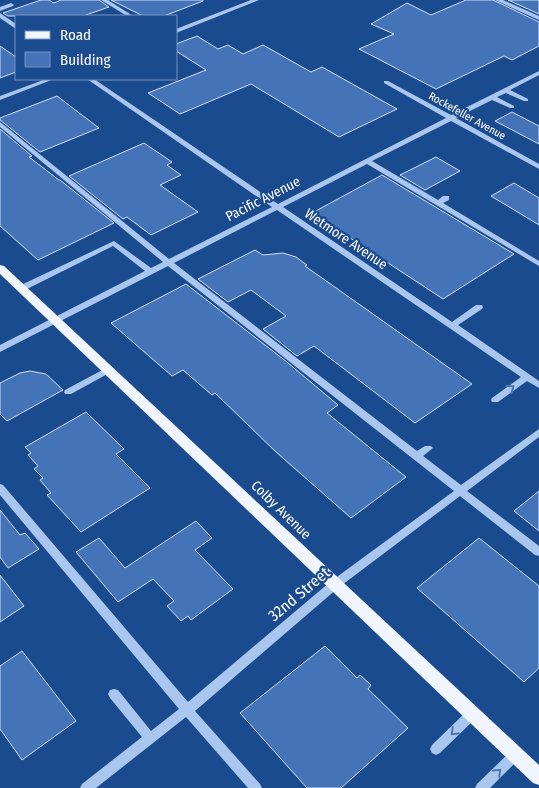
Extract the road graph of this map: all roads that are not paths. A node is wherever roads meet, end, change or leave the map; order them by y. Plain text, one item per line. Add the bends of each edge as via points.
1 (104, 0) edge
2 (232, 0) edge
3 (256, 0) edge
4 (498, 0) edge
5 (11, 6) dead end
6 (242, 6) junction
7 (0, 10) edge
8 (0, 15) edge
9 (128, 15) edge
10 (539, 18) edge
11 (15, 25) edge
12 (178, 29) edge
13 (539, 73) edge
14 (48, 80) edge
15 (91, 80) edge
16 (386, 82) dead end
17 (505, 90) junction
18 (492, 97) junction
19 (0, 98) edge
20 (526, 100) dead end
21 (512, 107) dead end
22 (450, 118) junction
23 (0, 124) edge
24 (367, 161) junction
25 (539, 167) edge
26 (446, 198) dead end
27 (438, 203) junction
28 (277, 208) junction
29 (169, 263) junction
30 (539, 264) edge
31 (0, 268) edge
32 (151, 272) junction
33 (22, 288) junction
34 (479, 307) dead end
35 (55, 320) junction
36 (451, 326) junction
37 (0, 349) edge
38 (108, 370) junction
39 (527, 377) junction
40 (539, 385) edge
41 (68, 392) dead end
42 (495, 400) dead end
43 (539, 432) edge
44 (428, 448) dead end
45 (417, 456) junction
46 (0, 488) edge
47 (460, 490) junction
48 (539, 552) edge
49 (334, 585) junction
50 (114, 694) dead end
51 (187, 710) junction
52 (472, 714) junction
53 (150, 738) junction
54 (436, 749) dead end
55 (515, 755) junction
56 (539, 777) edge
57 (86, 788) edge
58 (256, 788) edge
59 (481, 788) edge

1 - 9 street
2 - 6 street
3 - 6 street
4 - 10 street
5 - 7 street
6 - 12 street
8 - 11 street
13 - 17 street, Pacific Avenue
14 - 19 street
15 - 28 street, Wetmore Avenue
16 - 22 street, Rockefeller Avenue
17 - 18 street, Pacific Avenue
17 - 20 street
18 - 21 street
18 - 22 street, Pacific Avenue
22 - 24 street, Pacific Avenue
22 - 25 street, Rockefeller Avenue
23 - 29 street
24 - 27 street
24 - 28 street, Pacific Avenue
26 - 27 street
27 - 30 street
28 - 29 street, Pacific Avenue
28 - 36 street, Wetmore Avenue
29 - 32 street, Pacific Avenue
29 - 45 street
31 - 33 main road, Colby Avenue
32 - 33 street via 114,243
32 - 35 street, Pacific Avenue
33 - 35 main road, Colby Avenue
34 - 36 street
35 - 37 street, Pacific Avenue
35 - 38 main road, Colby Avenue
36 - 39 street, Wetmore Avenue
38 - 41 street
38 - 49 main road, Colby Avenue
39 - 40 street, Wetmore Avenue
42 -> 39 street
43 - 47 street, 32nd Street
44 - 45 street
45 - 47 street
46 - 51 street
47 - 48 street
47 - 49 street, 32nd Street
49 - 51 street, 32nd Street
49 - 52 main road, Colby Avenue
50 - 53 street
51 - 53 street, 32nd Street
51 - 58 street
52 -> 54 street
52 - 55 main road, Colby Avenue
53 - 57 street, 32nd Street
55 - 56 main road, Colby Avenue
59 -> 55 street

